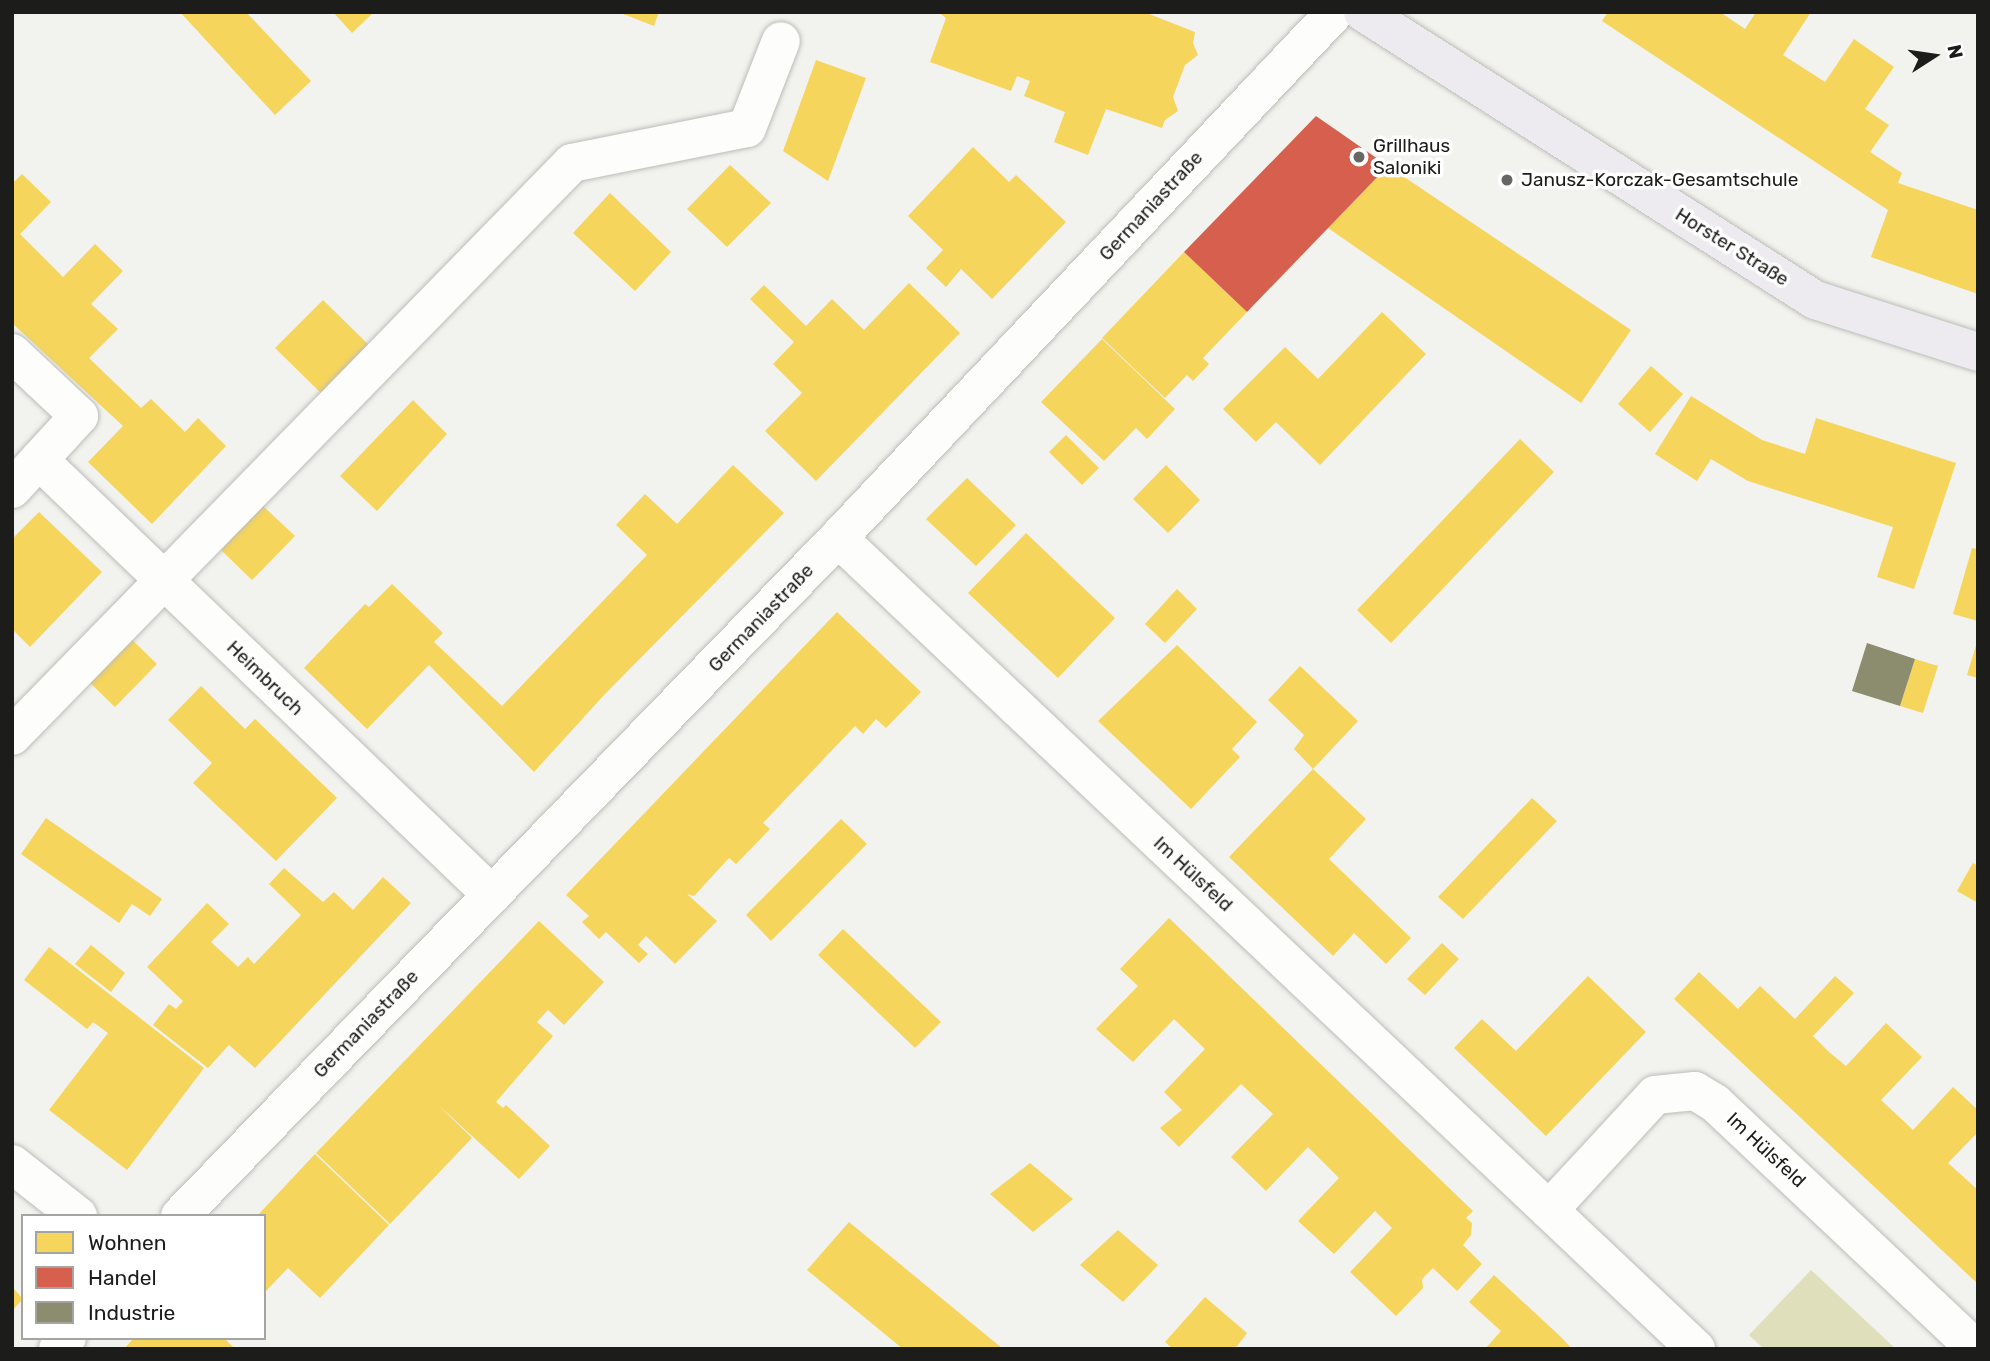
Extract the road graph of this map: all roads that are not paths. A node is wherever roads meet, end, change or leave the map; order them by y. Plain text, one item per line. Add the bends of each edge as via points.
1 (1335, 12) edge
2 (1363, 12) edge
3 (781, 41) dead end
4 (1978, 352) edge
5 (12, 353) edge
6 (38, 460) junction
7 (12, 489) edge
8 (838, 538) junction
9 (164, 580) junction
10 (12, 736) edge
11 (492, 895) junction
12 (12, 1164) edge
13 (1549, 1210) junction
14 (75, 1214) edge
15 (182, 1214) edge
16 (1696, 1349) edge
17 (1976, 1349) edge

1 - 8 street, Germaniastraße
2 - 4 main road, Horster Straße via 1815,300
3 - 9 street via 747,128 572,163
5 - 6 street via 79,416
6 - 7 street
6 - 9 street, Heimbruch
8 - 11 street, Germaniastraße
8 - 13 street, Im Hülsfeld
9 - 10 street
9 - 11 street, Heimbruch
11 - 15 street, Germaniastraße
12 - 14 street
13 - 16 street, Im Hülsfeld
13 - 17 street, Im Hülsfeld via 1655,1095 1695,1091 1715,1103

